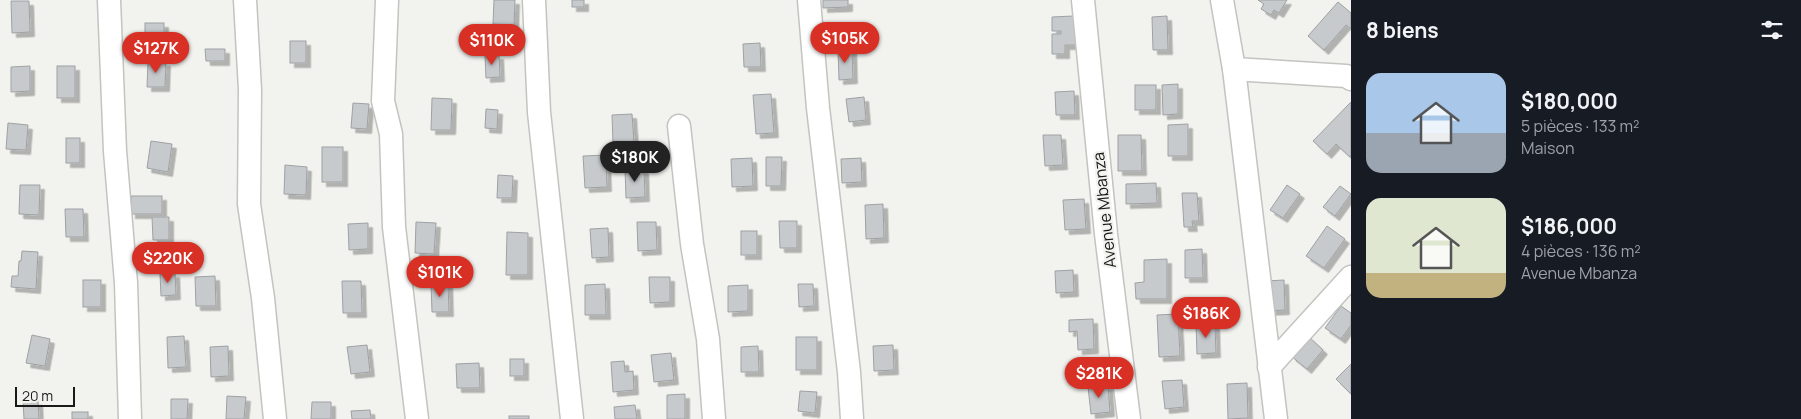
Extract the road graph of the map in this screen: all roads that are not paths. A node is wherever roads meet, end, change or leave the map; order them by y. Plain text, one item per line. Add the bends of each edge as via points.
1 (109, 0) edge
2 (246, 0) edge
3 (387, 0) edge
4 (534, 0) edge
5 (810, 0) edge
6 (1082, 0) edge
7 (1222, 0) edge
8 (1234, 69) junction
9 (1349, 76) edge
10 (679, 126) dead end
11 (1351, 277) edge
12 (1269, 367) junction
13 (130, 419) edge
14 (275, 419) edge
15 (416, 419) edge
16 (572, 419) edge
17 (714, 419) edge
18 (852, 419) edge
19 (1129, 419) edge
20 (1276, 419) edge

1 - 13 street via 115,151 126,283
2 - 14 street via 250,90 249,204 263,298
3 - 15 street via 383,101 391,134 394,227
4 - 16 street via 539,112
5 - 18 street via 818,108
6 - 19 street, Avenue Mbanza
7 - 8 street
8 - 9 street
8 - 12 street
10 - 17 street via 692,244 708,339
11 - 12 street
12 - 20 street

